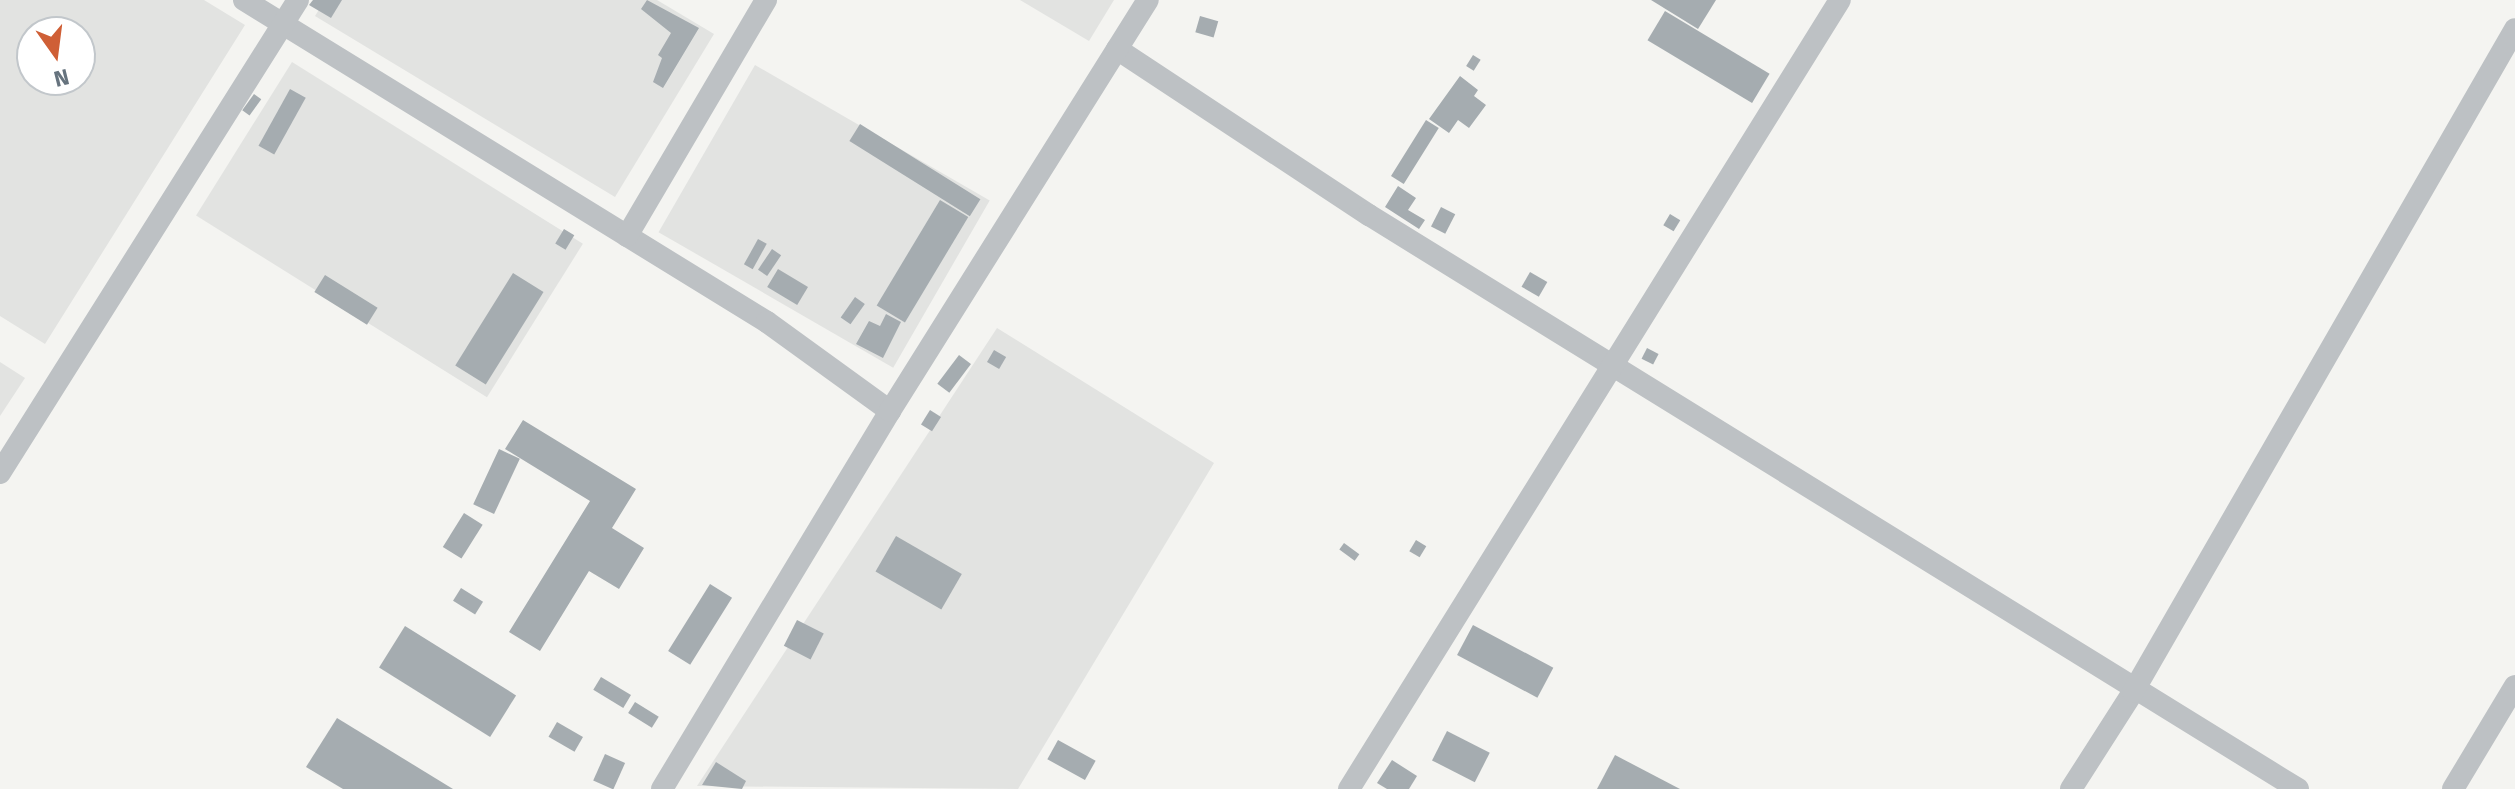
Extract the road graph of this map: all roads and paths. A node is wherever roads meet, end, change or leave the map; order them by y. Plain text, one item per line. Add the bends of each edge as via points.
1 (244, 0) edge
2 (298, 0) edge
3 (766, 0) edge
4 (1148, 0) edge
5 (1840, 0) edge
6 (283, 25) junction
7 (2515, 29) edge
8 (1117, 49) junction
9 (627, 236) junction
10 (1614, 366) junction
11 (890, 411) junction
12 (0, 473) edge
13 (2515, 686) edge
14 (2133, 692) junction
15 (662, 789) edge
16 (1349, 789) edge
17 (2071, 789) edge
18 (2298, 789) edge
19 (2453, 789) edge

1 - 6 street
2 - 6 street
3 - 9 street
4 - 8 street
5 - 10 street
6 - 9 street
6 - 12 street
7 - 14 street
8 - 10 street via 1369,215
8 - 11 street
9 - 11 street via 767,322
10 - 14 street
10 - 16 street
11 - 15 street
13 - 19 street
14 - 17 street
14 - 18 street

